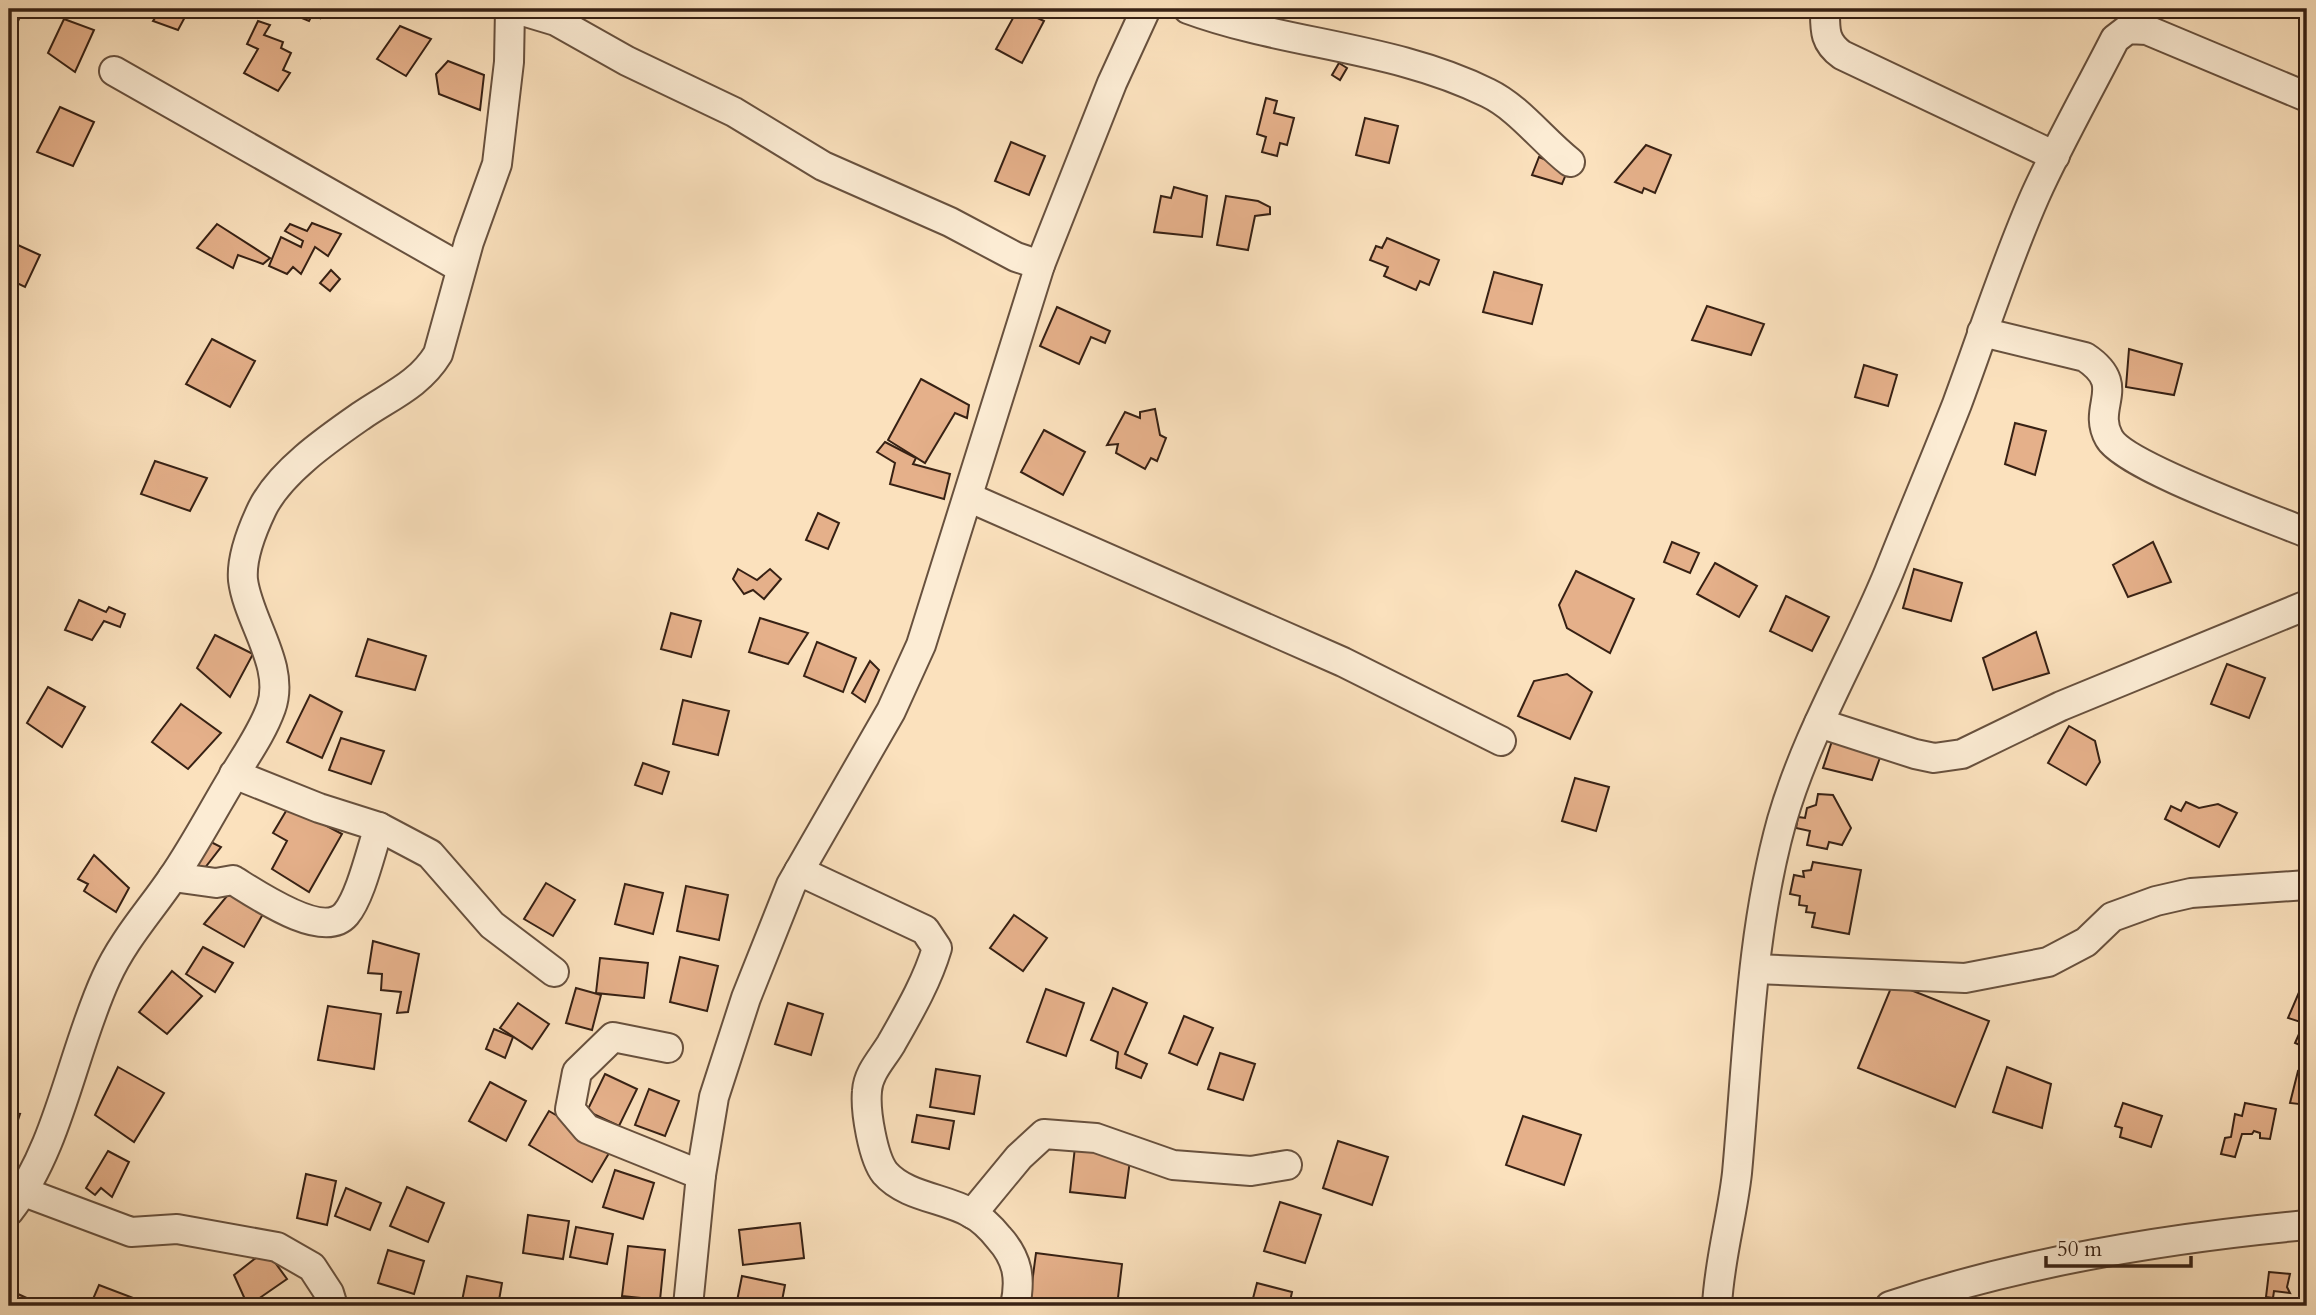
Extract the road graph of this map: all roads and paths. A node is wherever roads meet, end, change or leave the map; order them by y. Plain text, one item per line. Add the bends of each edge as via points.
1 (1146, 9) edge
2 (1188, 9) edge
3 (1825, 9) edge
4 (510, 10) edge
5 (2132, 19) edge
6 (114, 71) dead end
7 (2307, 97) edge
8 (2055, 156) junction
9 (1570, 162) dead end
10 (1040, 265) junction
11 (461, 268) junction
12 (1982, 332) junction
13 (968, 497) junction
14 (2307, 533) edge
15 (2307, 605) edge
16 (1819, 723) junction
17 (1501, 741) dead end
18 (234, 774) junction
19 (379, 827) junction
20 (799, 871) junction
21 (173, 877) junction
22 (2307, 885) edge
23 (1755, 970) junction
24 (554, 972) dead end
25 (668, 1048) dead end
26 (1287, 1165) dead end
27 (701, 1175) junction
28 (17, 1202) edge
29 (972, 1213) junction
30 (2307, 1225) edge
31 (332, 1306) edge
32 (688, 1306) edge
33 (1015, 1306) edge
34 (1717, 1306) edge
35 (1890, 1306) edge

1 - 10 street
2 - 9 street via 1407,62 1490,93
3 - 8 street via 1825,34 1831,47 1842,55
4 - 10 street via 556,21 734,112 823,166
4 - 11 street via 501,146
5 - 7 street via 2147,30
5 - 8 street via 2115,39
6 - 11 street
8 - 12 street
10 - 13 street
11 - 18 street via 450,320 430,368 290,471 263,507 243,565 243,581 271,666 272,706
12 - 14 street via 2085,357 2107,378 2105,428 2120,449 2147,466
12 - 16 street via 1876,604
13 - 17 street via 1343,662
13 - 20 street via 921,645 891,711
15 - 16 street via 2061,706 1962,754 1934,758 1914,754
16 - 23 street via 1783,818
18 - 19 street
18 - 21 street
19 - 21 street via 352,905 344,917 329,923 313,923 233,880 216,883
19 - 24 street via 430,854 492,925
20 - 27 street via 742,1010 714,1097
20 - 29 street via 925,930 933,938 937,948 933,961 904,1021 869,1077 867,1102 876,1159 886,1174 901,1186
21 - 28 street via 121,947
22 - 23 street via 2191,893 2156,901 2112,917 2086,942 2048,962 1965,978
23 - 34 street via 1736,1177
25 - 27 street via 612,1037 578,1072 570,1109 587,1129
26 - 29 street via 1251,1171 1173,1165 1096,1138 1044,1134
27 - 32 street
28 - 31 street via 131,1232 177,1229 276,1247 312,1267
29 - 33 street via 1006,1245 1018,1265
30 - 35 street via 2153,1242

